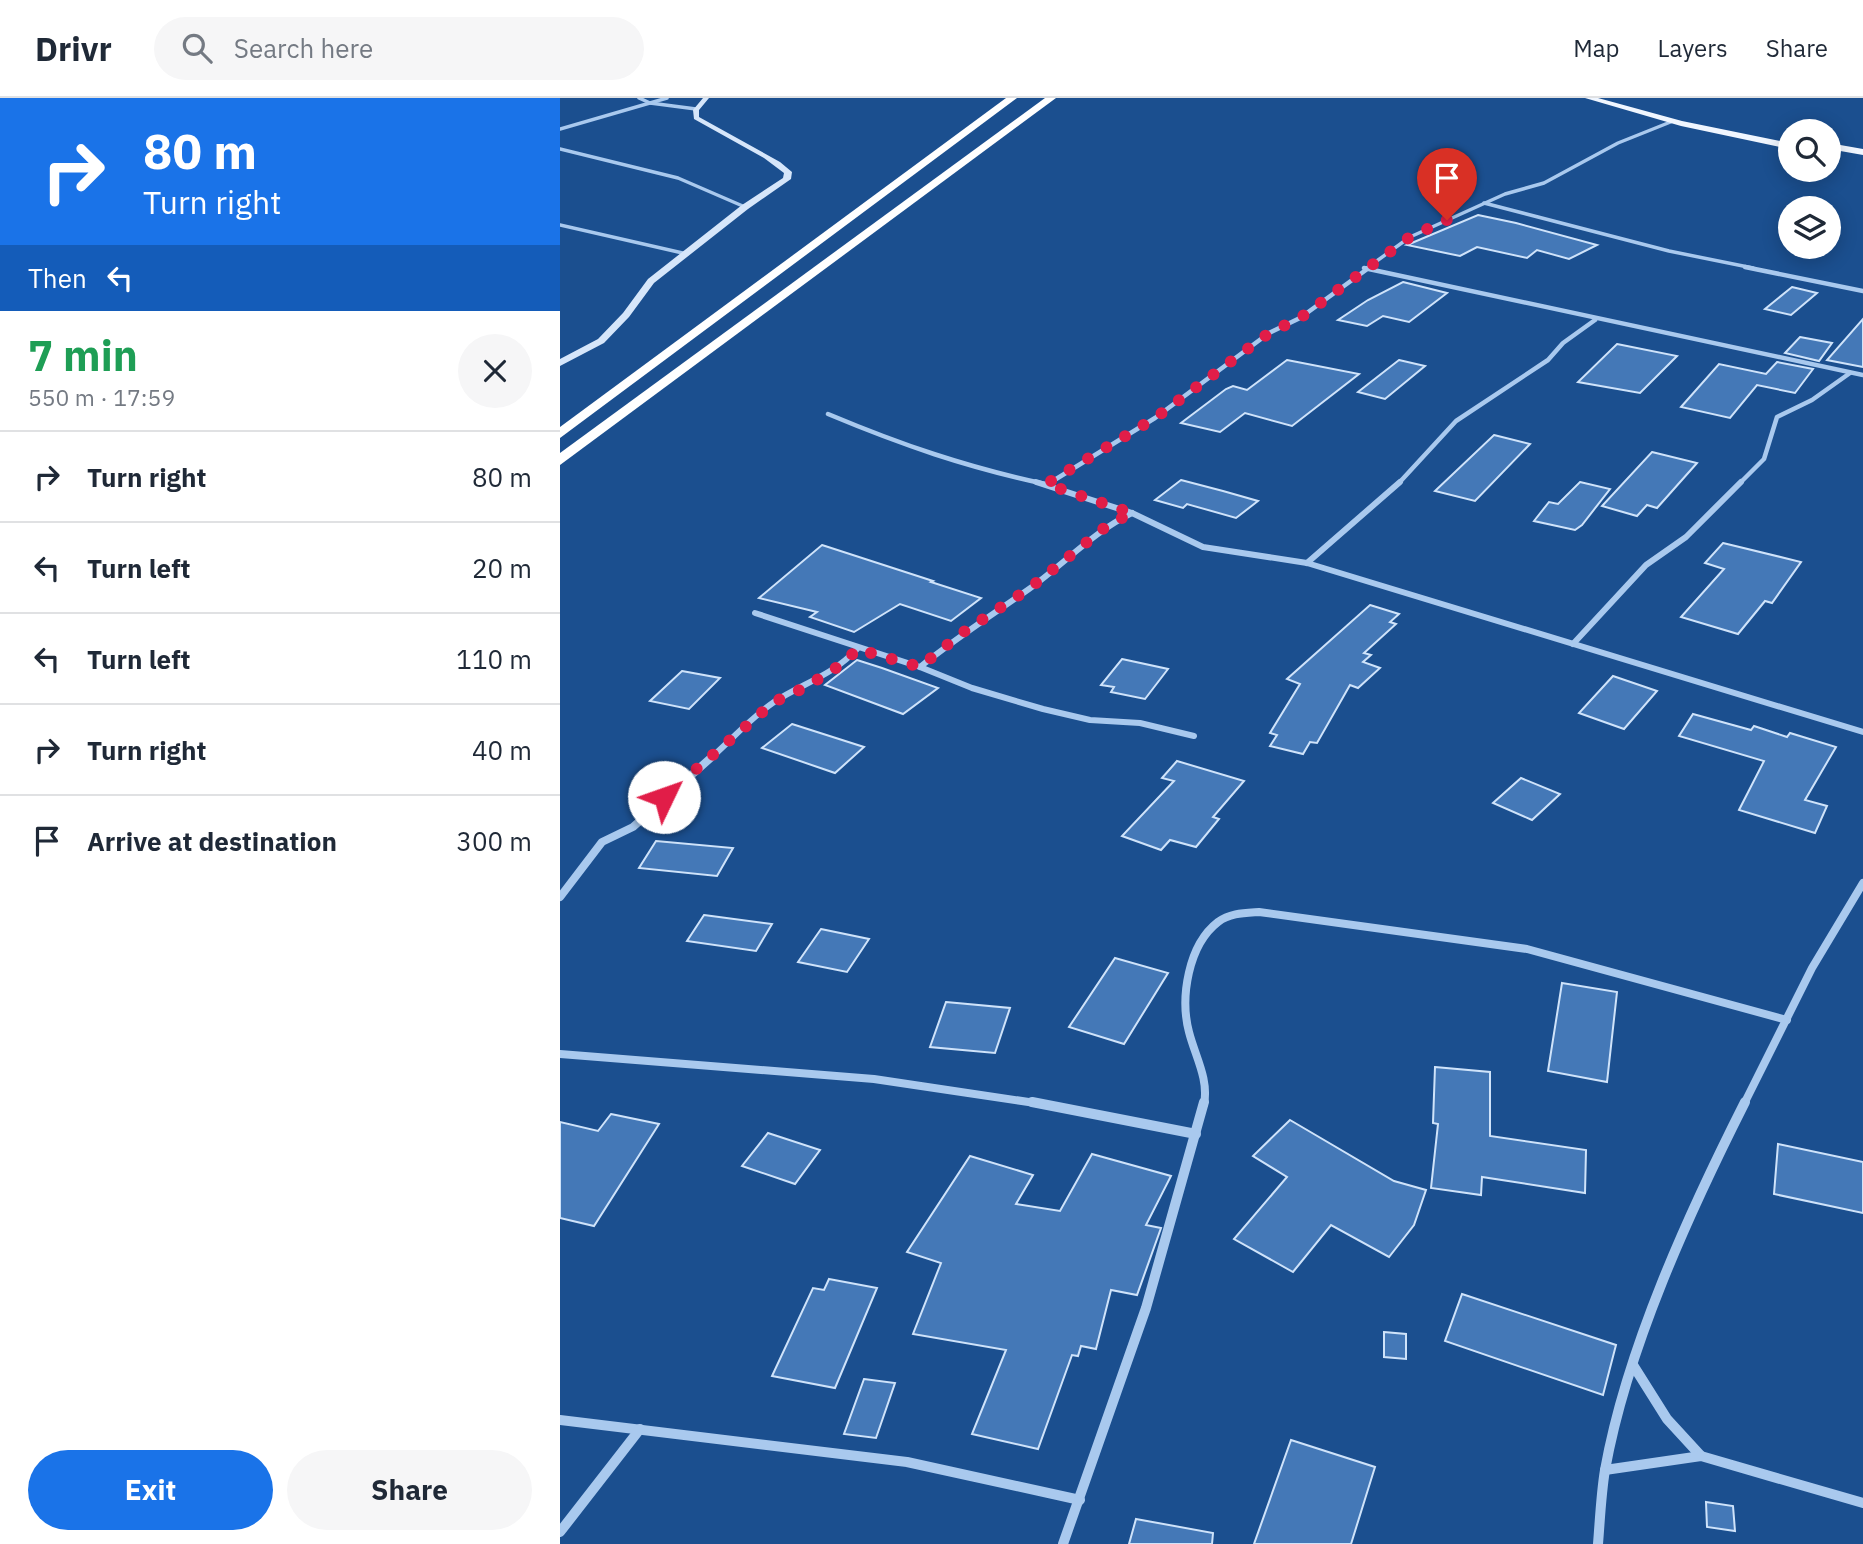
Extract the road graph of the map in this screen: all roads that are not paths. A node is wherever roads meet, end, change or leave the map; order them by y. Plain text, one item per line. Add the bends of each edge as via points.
1 (639, 98) edge
2 (667, 98) edge
3 (706, 98) edge
4 (1012, 98) edge
5 (1051, 98) edge
6 (1589, 98) edge
7 (1625, 98) edge
8 (650, 103) junction
9 (696, 108) junction
10 (1673, 121) junction
11 (560, 129) edge
12 (1778, 135) edge
13 (1778, 143) edge
14 (1841, 148) edge
15 (560, 149) edge
16 (1863, 152) edge
17 (1841, 155) edge
18 (1863, 160) edge
19 (1484, 203) junction
20 (745, 207) junction
21 (560, 225) edge
22 (687, 254) junction
23 (1364, 268) junction
24 (1863, 291) edge
25 (1595, 320) junction
26 (560, 363) edge
27 (1851, 373) junction
28 (1863, 375) edge
29 (828, 414) dead end
30 (560, 434) edge
31 (560, 460) edge
32 (1046, 484) junction
33 (1132, 513) junction
34 (1307, 563) junction
35 (755, 613) dead end
36 (1573, 645) junction
37 (857, 649) junction
38 (920, 667) junction
39 (1863, 732) edge
40 (1194, 737) dead end
41 (1863, 883) edge
42 (560, 897) edge
43 (1787, 1020) junction
44 (560, 1054) edge
45 (1196, 1134) junction
46 (1633, 1365) junction
47 (560, 1420) edge
48 (640, 1429) junction
49 (1701, 1457) junction
50 (1605, 1470) junction
51 (1080, 1500) junction
52 (1863, 1503) edge
53 (560, 1532) edge
54 (1063, 1544) edge
55 (1598, 1544) edge

1 - 8 street
2 - 8 street
3 - 9 street
4 - 30 highway
5 - 31 highway
6 - 10 main road
7 - 12 main road
8 - 9 street
8 - 11 street
9 - 20 street via 696,118 775,160 788,172 787,179
10 - 13 main road
10 - 19 street via 1544,183
14 - 16 main road
15 - 20 street via 687,179
17 - 18 main road
19 - 23 street via 1410,237
19 - 24 street via 1669,251
20 - 22 street
21 - 22 street
22 - 26 street via 651,282 601,341
23 - 25 street
23 - 32 street via 1155,418
25 - 27 street
25 - 34 street via 1548,360 1456,421 1391,491
27 - 28 street
27 - 36 street via 1777,417 1764,458 1686,537 1646,565
29 - 32 street via 915,450
32 - 33 street
33 - 34 street via 1203,547
33 - 38 street via 1108,525
34 - 36 street
35 - 37 street
36 - 39 street
37 - 38 street
37 - 42 street via 823,677 774,702 633,827 602,842
38 - 40 street via 1043,709 1090,720 1140,723
41 - 43 street
43 - 45 street via 1527,949 1259,912 1237,913 1217,923 1199,948 1184,990 1188,1030 1207,1089
43 - 46 street via 1697,1197
44 - 45 street via 874,1079 1037,1103
45 - 51 street via 1146,1308
46 - 49 street via 1667,1419
46 - 50 street
47 - 48 street
48 - 51 street via 907,1462
48 - 53 street
49 - 50 street
49 - 52 street
50 - 55 street
51 - 54 street

